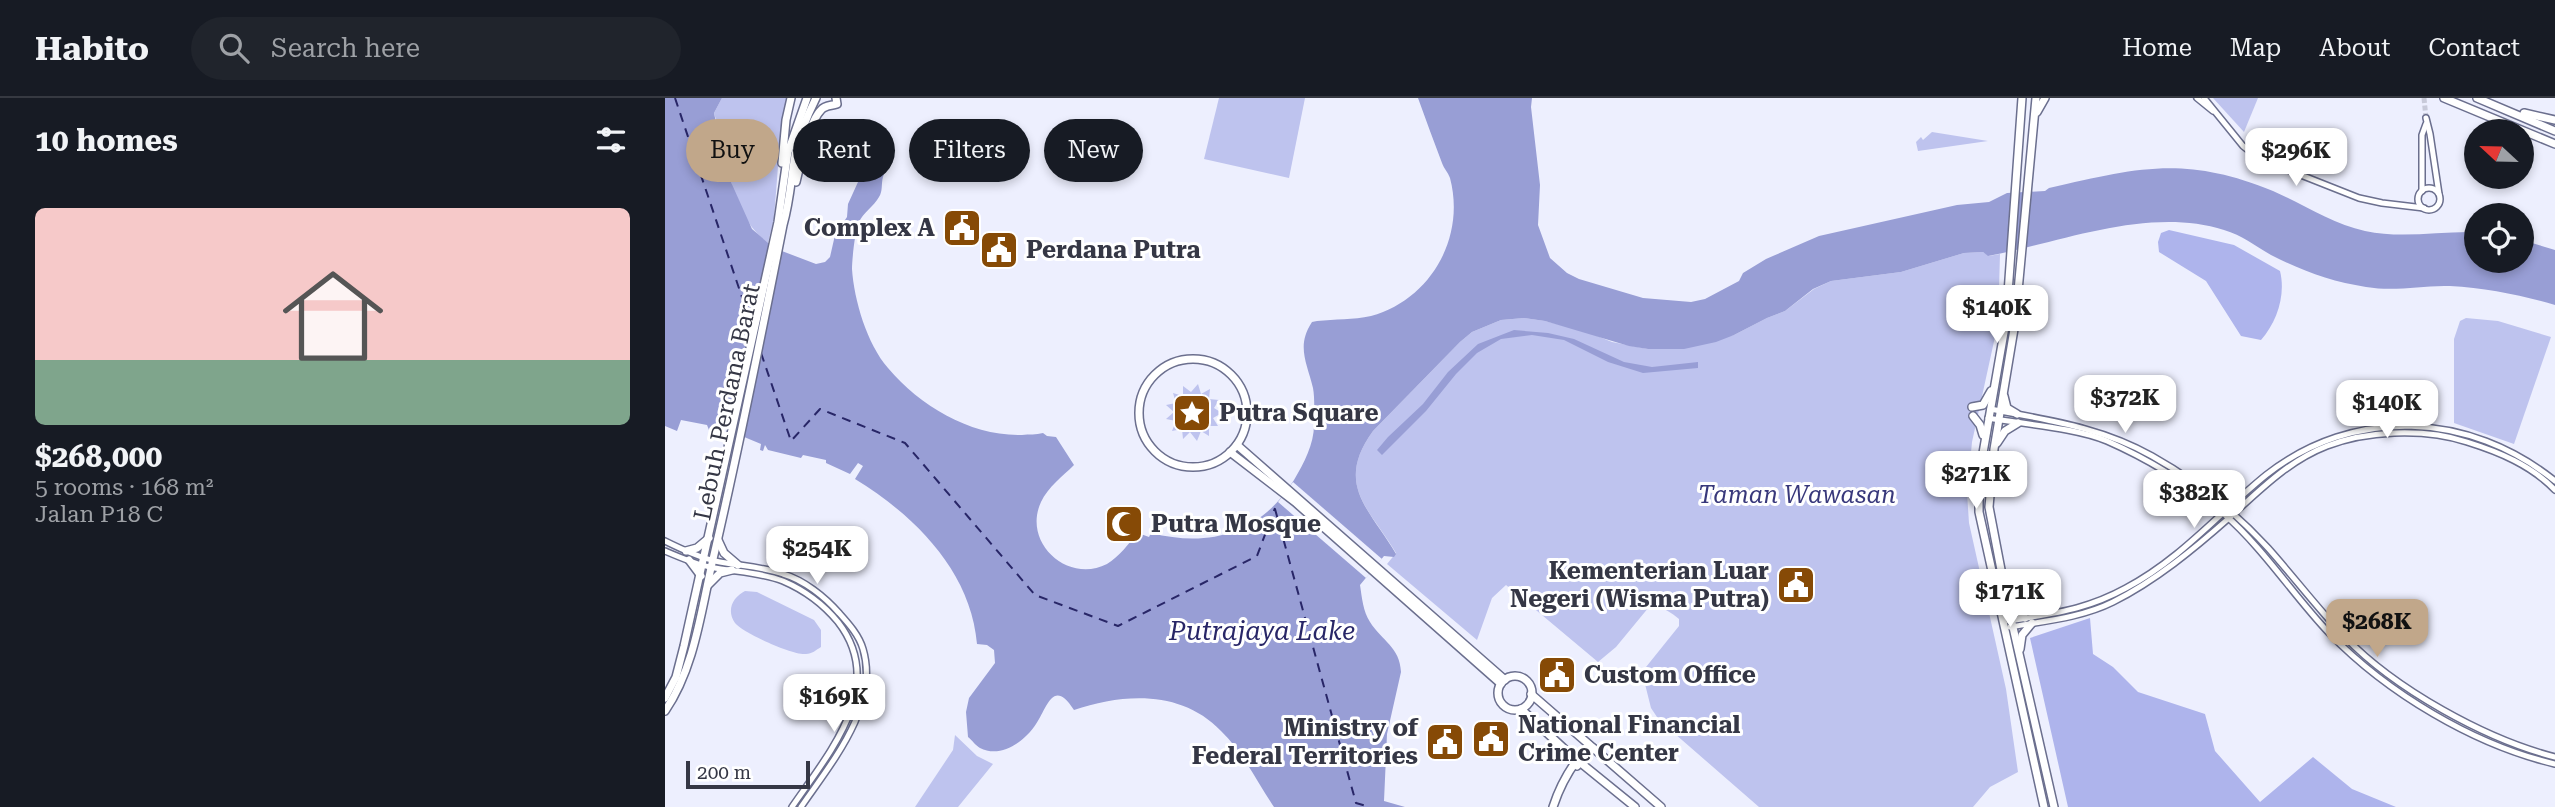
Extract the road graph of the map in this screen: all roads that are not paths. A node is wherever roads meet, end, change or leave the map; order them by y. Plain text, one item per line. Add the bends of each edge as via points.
1 (791, 98) edge
2 (807, 98) edge
3 (815, 98) edge
4 (836, 98) edge
5 (2020, 98) edge
6 (2036, 98) edge
7 (2045, 98) edge
8 (2197, 98) edge
9 (2204, 98) edge
10 (2444, 98) edge
11 (2477, 98) edge
12 (2213, 111) junction
13 (2509, 111) junction
14 (2555, 120) edge
15 (2033, 123) junction
16 (2555, 131) edge
17 (2555, 145) edge
18 (2420, 194) junction
19 (2438, 194) junction
20 (790, 202) junction
21 (779, 203) junction
22 (2410, 206) junction
23 (2424, 208) junction
24 (780, 224) junction
25 (1996, 382) junction
26 (2003, 392) junction
27 (1989, 413) junction
28 (2017, 414) junction
29 (2000, 415) junction
30 (2018, 423) junction
31 (1984, 443) junction
32 (1237, 445) junction
33 (1994, 449) junction
34 (1230, 452) junction
35 (2555, 481) edge
36 (1282, 488) junction
37 (2555, 490) edge
38 (2229, 514) junction
39 (714, 538) junction
40 (665, 541) edge
41 (665, 551) edge
42 (686, 551) junction
43 (689, 561) junction
44 (708, 562) junction
45 (735, 567) junction
46 (701, 577) junction
47 (708, 585) junction
48 (2007, 601) junction
49 (2029, 621) junction
50 (2008, 624) junction
51 (2019, 653) junction
52 (1503, 682) junction
53 (1531, 694) junction
54 (665, 698) edge
55 (1521, 709) junction
56 (665, 711) edge
57 (1591, 746) junction
58 (2555, 757) edge
59 (1578, 761) junction
60 (2555, 764) edge
61 (1590, 770) junction
62 (1571, 774) junction
63 (792, 807) edge
64 (801, 807) edge
65 (1555, 807) edge
66 (1635, 807) edge
67 (1661, 807) edge
68 (2044, 807) edge
69 (2054, 807) edge

1 - 21 main road
2 - 21 main road, Lebuh Perdana Barat via 788,152
3 - 20 main road, Lebuh Perdana Barat via 796,153
4 - 20 main road via 837,104 824,107 818,115
5 - 25 main road via 2010,287
6 - 15 main road
7 - 15 main road
8 - 12 street
9 - 12 street
10 - 17 main road
11 - 13 main road
12 - 22 street via 2258,158 2345,194
13 - 14 main road
13 - 16 main road
15 - 26 main road via 2015,323
18 - 19 street via 2431,188
18 - 19 street via 2426,121
18 - 22 street
18 - 23 street
19 - 23 street via 2438,205
20 - 24 main road, Lebuh Perdana Barat
21 - 24 main road, Lebuh Perdana Barat
22 - 23 street
24 - 39 main road, Lebuh Perdana Barat via 727,457
24 - 39 main road, Lebuh Perdana Barat via 737,459
25 - 27 main road
25 - 31 main road via 1983,405 1972,411
26 - 28 main road via 2007,408
26 - 29 main road
27 - 29 street
27 - 31 main road
28 - 29 street
28 - 38 street via 2113,436 2183,474
29 - 30 street
29 - 33 main road
30 - 33 main road via 2005,431
30 - 38 street via 2105,440
31 - 50 main road via 1979,512
32 - 34 main road
32 - 34 main road via 1247,421 1246,402 1237,381 1224,368 1192,358 1171,363 1152,377 1143,391 1139,414 1143,434 1155,452 1174,464 1190,467 1216,462
32 - 36 main road
33 - 48 main road via 1989,508
34 - 36 main road
35 - 38 street via 2507,449 2452,430 2369,428 2317,444 2290,458 2265,476
36 - 52 main road
37 - 38 street via 2518,462 2454,438 2415,432 2370,435 2327,446 2288,468
38 - 49 street via 2176,562 2112,603 2078,615
38 - 58 street via 2268,548 2344,636 2387,673 2505,741
38 - 60 street via 2330,633 2374,673 2420,705 2496,745
39 - 42 main road
39 - 44 main road, Lebuh Perdana Barat
39 - 45 main road
40 - 42 street
41 - 43 street
42 - 44 street
43 - 44 street
43 - 46 main road
44 - 45 street
44 - 46 main road, Lebuh Perdana Barat
44 - 47 main road, Lebuh Perdana Barat
45 - 47 main road
45 - 63 street via 784,582 811,597 839,625 855,651 859,674 853,701 838,738
45 - 64 street via 787,575 808,587 835,608 863,648 867,673 862,704
46 - 54 main road, Lebuh Perdana Barat via 676,677
47 - 56 main road, Lebuh Perdana Barat via 689,663
48 - 49 main road
48 - 50 main road
49 - 50 street
49 - 51 main road
50 - 51 main road
50 - 68 main road
51 - 69 main road
52 - 53 main road via 1521,677
52 - 55 main road via 1498,694 1502,704
53 - 55 main road
53 - 57 main road
55 - 59 main road
57 - 59 main road
57 - 67 main road
59 - 61 main road
59 - 62 main road
59 - 65 main road via 1559,787
61 - 62 main road via 1581,768
61 - 66 main road
62 - 65 main road

